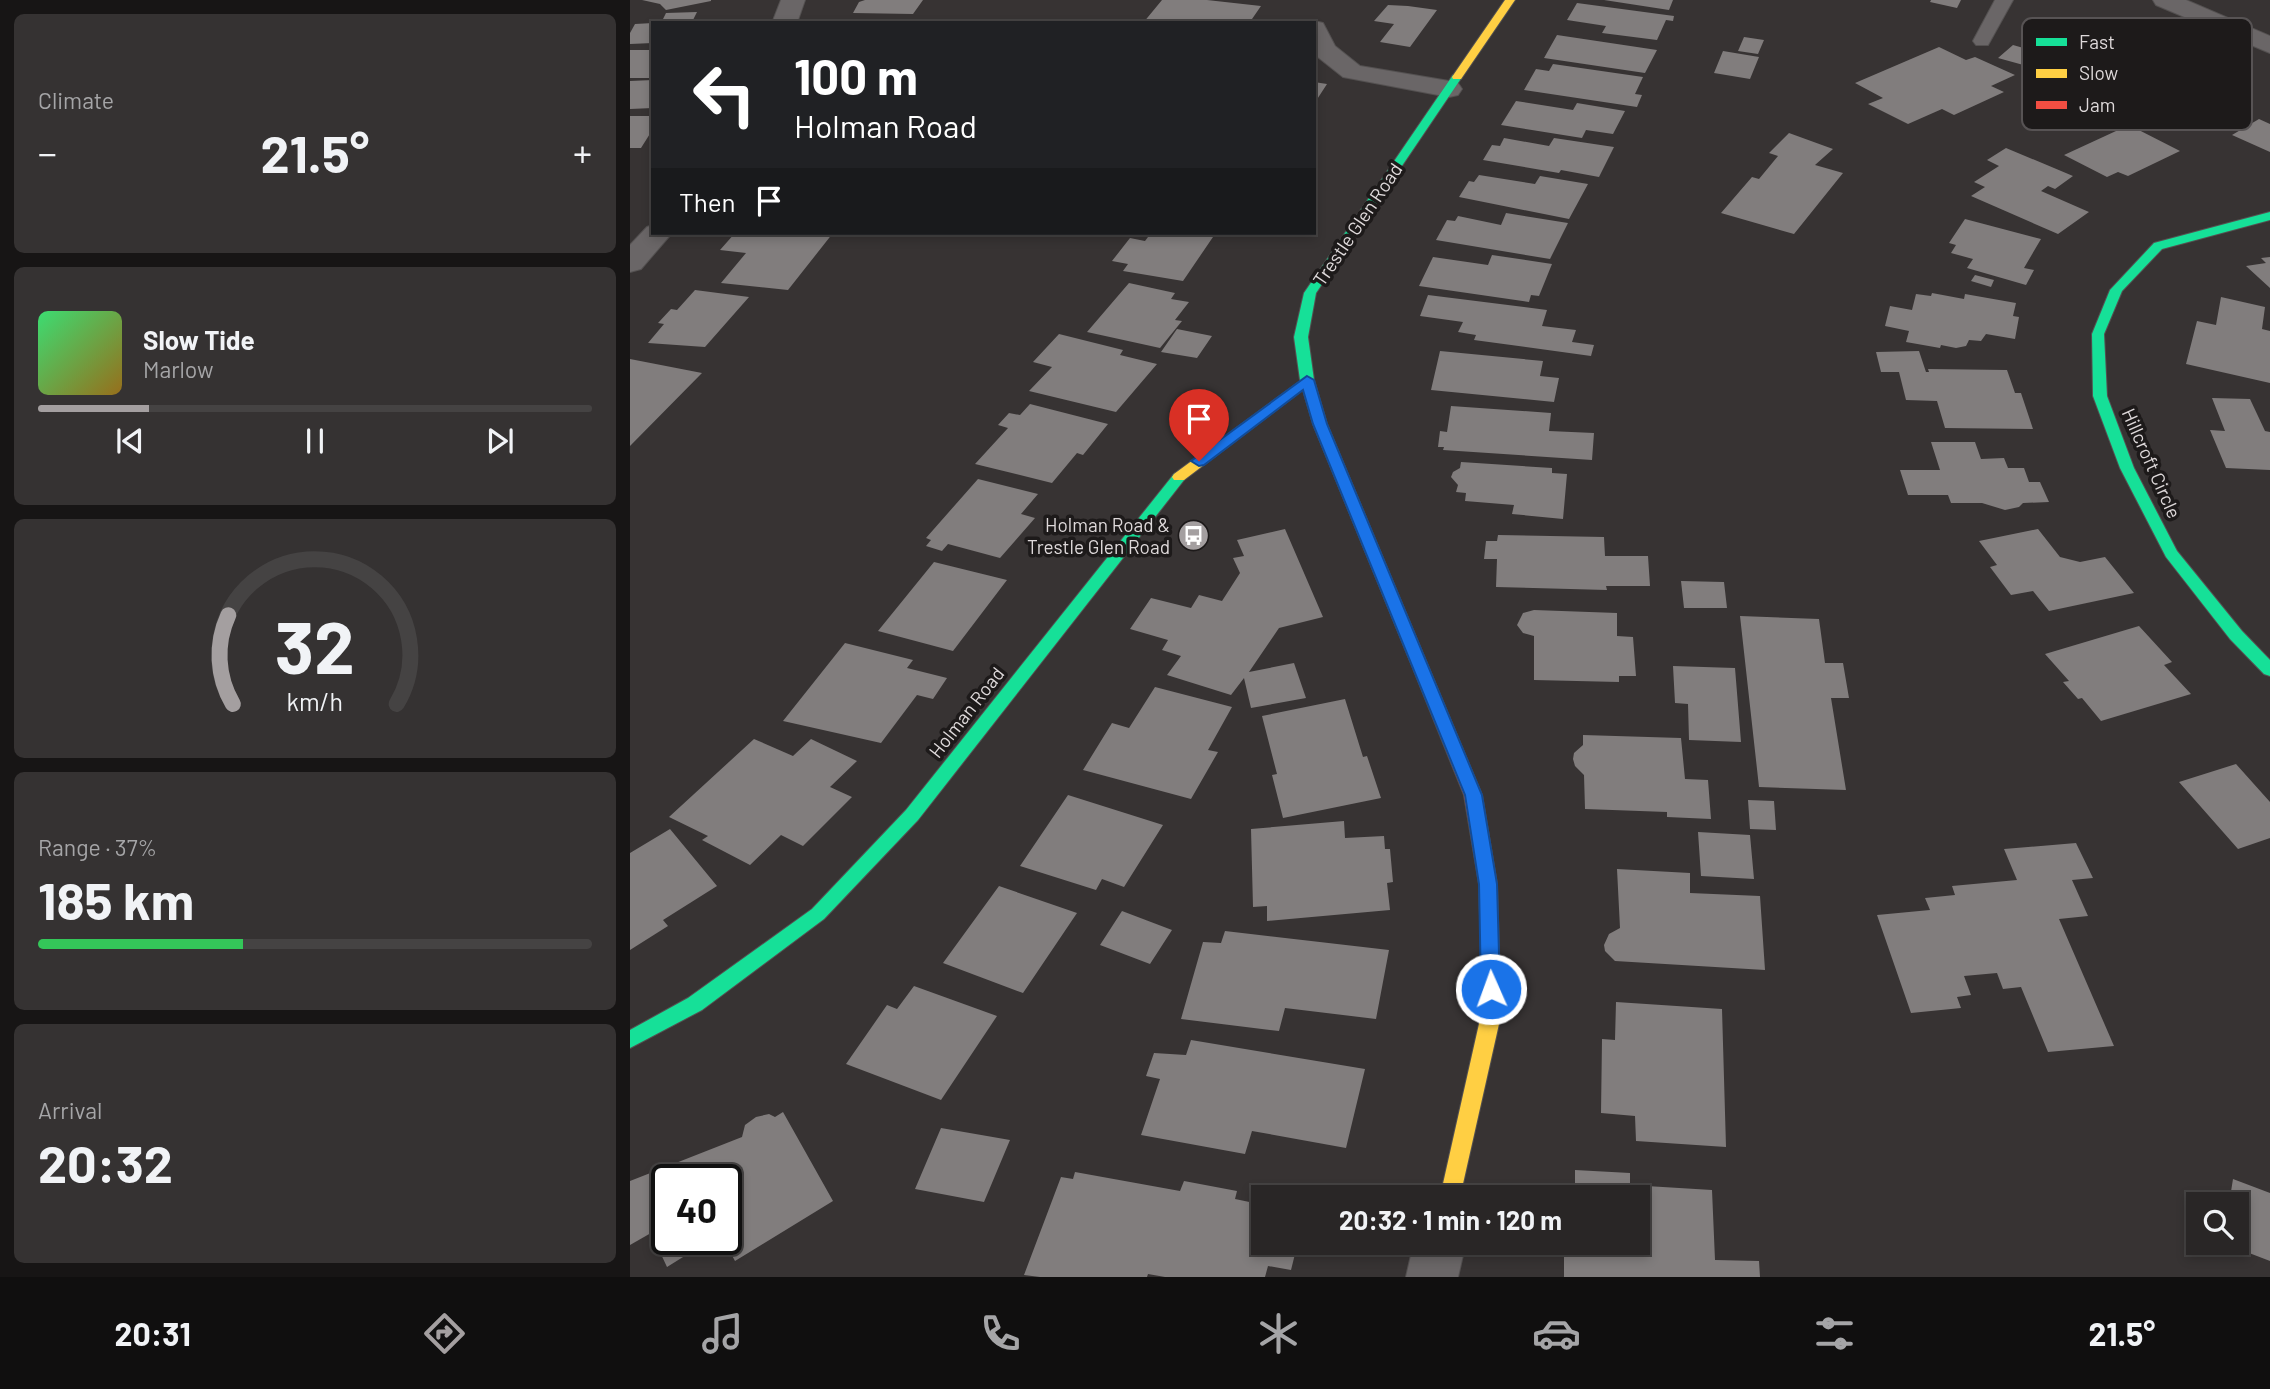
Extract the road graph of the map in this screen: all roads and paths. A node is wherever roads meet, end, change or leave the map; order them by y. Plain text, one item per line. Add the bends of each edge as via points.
1 (793, 0) edge
2 (1307, 0) edge
3 (1510, 0) edge
4 (2004, 0) edge
5 (2165, 0) edge
6 (2207, 18) edge
7 (785, 21) edge
8 (1312, 21) edge
9 (1316, 32) edge
10 (2252, 37) edge
11 (1982, 41) dead end
12 (2270, 45) edge
13 (1449, 89) junction
14 (2270, 216) edge
15 (655, 235) edge
16 (630, 264) edge
17 (1307, 380) junction
18 (2270, 670) edge
19 (630, 1040) edge
20 (1453, 1185) edge
21 (1437, 1255) edge
22 (1432, 1277) edge

1 - 7 street
2 - 8 street
3 - 13 street, Trestle Glen Road
4 - 11 lane
5 - 6 street
9 - 13 street via 1324,50 1352,72
10 - 12 street
13 - 17 street, Trestle Glen Road via 1310,293 1301,337
14 - 18 street, Hillcroft Circle via 2158,246 2116,289 2098,334 2100,396 2133,480 2171,553
15 - 16 street
17 - 19 street, Holman Road via 1177,478 912,815 818,914 695,1004
17 - 20 street, Trestle Glen Road via 1320,424 1473,795 1488,884 1491,1016
21 - 22 street

